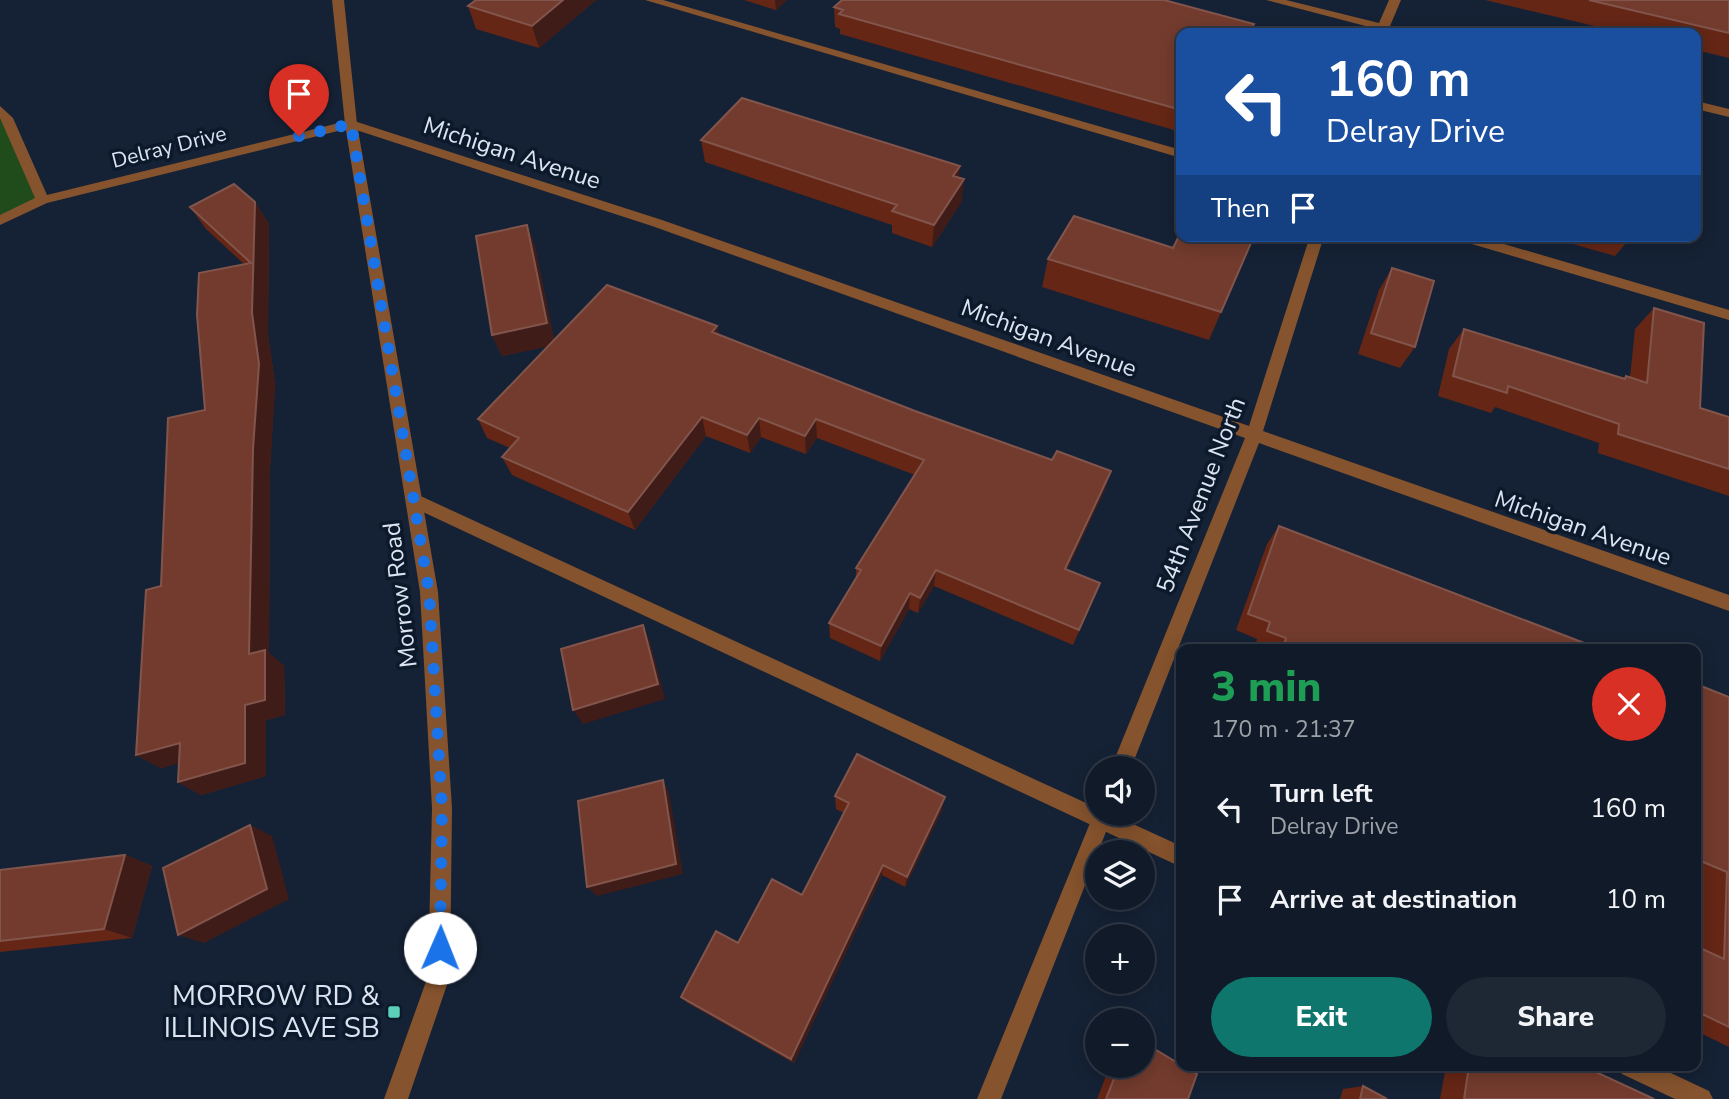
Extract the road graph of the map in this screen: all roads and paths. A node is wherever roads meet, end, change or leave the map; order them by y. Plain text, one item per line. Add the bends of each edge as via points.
1 (338, 0) edge
2 (652, 0) edge
3 (1272, 0) edge
4 (1395, 0) edge
5 (1375, 28) edge
6 (1383, 28) edge
7 (1701, 106) edge
8 (0, 110) edge
9 (1729, 113) edge
10 (351, 124) junction
11 (1176, 154) edge
12 (43, 200) junction
13 (0, 220) edge
14 (1315, 242) edge
15 (1480, 242) edge
16 (1729, 316) edge
17 (1254, 435) junction
18 (414, 500) junction
19 (1729, 604) edge
20 (1126, 756) edge
21 (1085, 809) edge
22 (1098, 826) edge
23 (1120, 826) edge
24 (1176, 854) edge
25 (1641, 1071) edge
26 (396, 1099) edge
27 (989, 1099) edge
28 (1702, 1099) edge

1 - 10 street, Morrow Road
2 - 11 street
3 - 5 street
4 - 6 street
7 - 9 street
8 - 12 street
10 - 12 street, Delray Drive
10 - 17 street, Michigan Avenue via 657,223
10 - 18 street, Morrow Road
12 - 13 street, Delray Drive
14 - 17 street, 54th Avenue North
15 - 16 street
17 - 19 street, Michigan Avenue
17 - 20 street, 54th Avenue North
18 - 21 street
18 - 26 street, Morrow Road via 429,592 442,808 439,976
22 - 27 street
23 - 24 street
25 - 28 street

